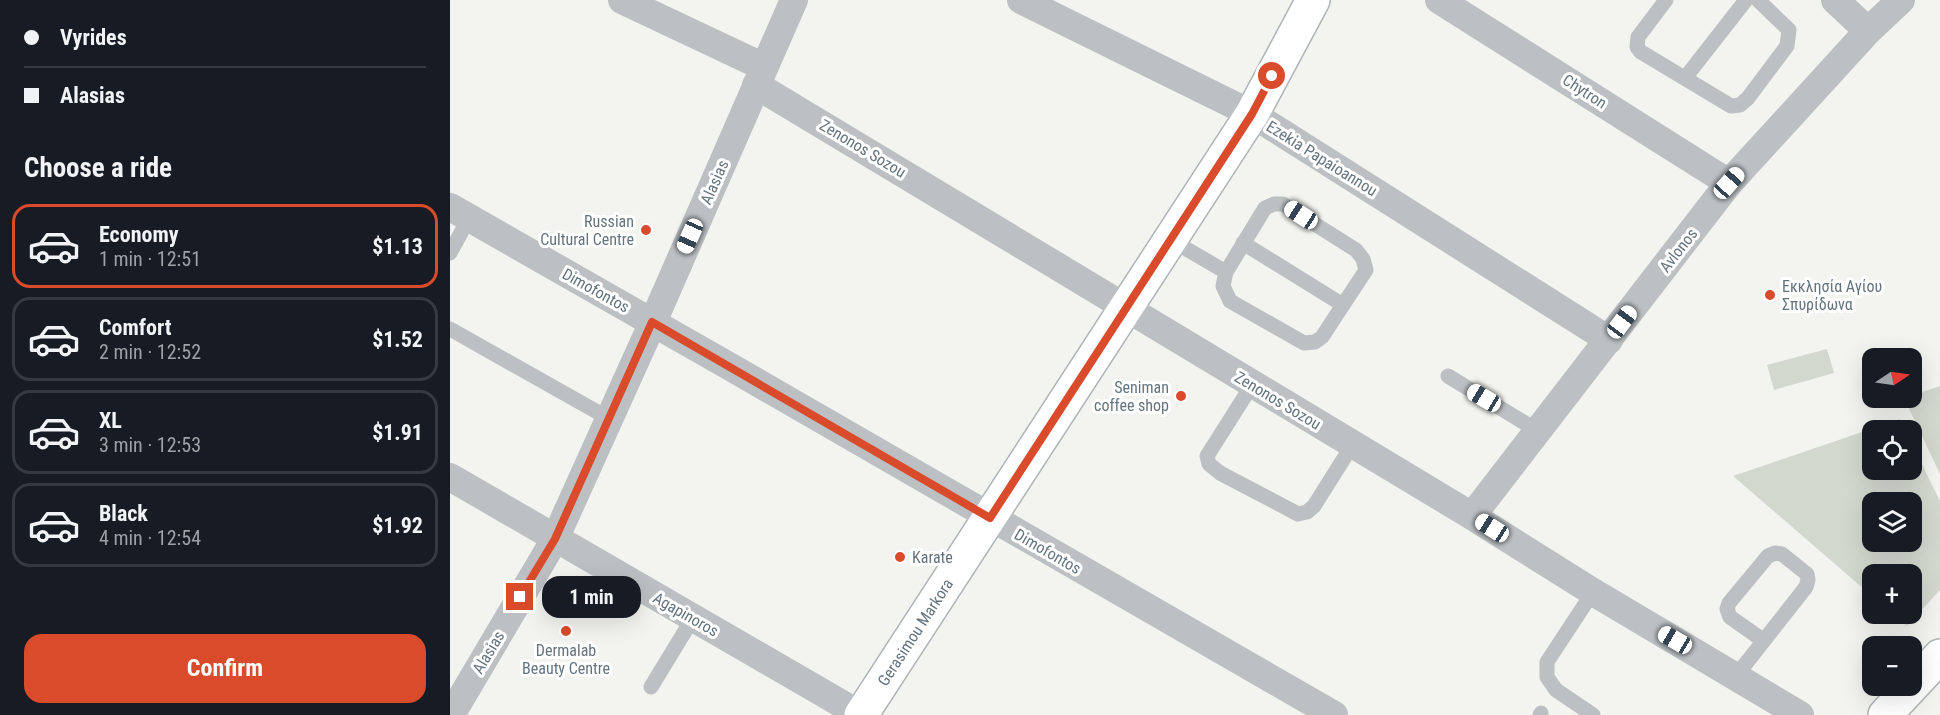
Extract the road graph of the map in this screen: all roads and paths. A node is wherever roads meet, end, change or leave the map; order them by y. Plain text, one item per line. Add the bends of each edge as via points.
1 (622, 0) edge
2 (794, 0) edge
3 (1021, 0) edge
4 (1313, 0) edge
5 (1439, 0) edge
6 (1666, 0) edge
7 (1746, 0) edge
8 (1835, 0) edge
9 (1901, 0) edge
10 (1765, 2) edge
11 (1868, 31) junction
12 (760, 76) junction
13 (1685, 78) junction
14 (1252, 114) junction
15 (1729, 183) junction
16 (459, 213) edge
17 (1171, 240) junction
18 (1243, 243) junction
19 (450, 254) edge
20 (1226, 272) junction
21 (1343, 305) junction
22 (1128, 308) junction
23 (652, 322) junction
24 (450, 329) edge
25 (1609, 339) junction
26 (1448, 376) dead end
27 (1252, 385) junction
28 (608, 418) junction
29 (1538, 431) junction
30 (1353, 444) junction
31 (450, 477) edge
32 (1472, 516) junction
33 (990, 518) junction
34 (555, 539) junction
35 (1593, 592) junction
36 (693, 618) junction
37 (1764, 641) junction
38 (1940, 656) edge
39 (1736, 676) junction
40 (651, 687) dead end
41 (451, 715) edge
42 (861, 715) edge
43 (1334, 715) edge
44 (1593, 715) edge
45 (1800, 715) edge
46 (1885, 715) edge

1 - 12 street, Zenonos Sozou
2 - 12 street, Alasias
3 - 14 street, Ezekia Papaioannou
4 - 14 street, Gerasimou Markora
5 - 15 street, Chytron
6 - 13 lane via 1638,37 1637,47
7 - 13 lane
8 - 11 street
9 - 11 street, Avlonos
10 - 13 lane via 1789,30 1789,39 1748,98 1731,106
11 - 15 street, Avlonos
12 - 22 street, Zenonos Sozou
12 - 23 street, Alasias
14 - 17 street, Gerasimou Markora
14 - 25 street, Ezekia Papaioannou
15 - 25 street, Avlonos
16 - 19 lane
16 - 23 street, Dimofontos
17 - 20 lane
17 - 22 street, Gerasimou Markora
18 - 20 lane
18 - 21 lane
18 - 21 lane via 1265,208 1283,204 1356,250 1363,259 1366,270
20 - 21 lane via 1223,286 1230,301 1304,343 1322,338
22 - 27 street, Zenonos Sozou
22 - 33 street, Gerasimou Markora
23 - 28 street, Alasias
23 - 33 street, Dimofontos
24 - 28 lane
25 - 29 street, Avlonos
26 - 29 lane
27 - 30 street, Zenonos Sozou
27 - 30 lane via 1207,456 1209,464 1220,473 1298,514 1314,506
28 - 34 street, Alasias
29 - 32 street, Avlonos
30 - 32 street, Zenonos Sozou
31 - 34 street, Agapinoros
32 - 35 street, Zenonos Sozou
33 - 42 street, Gerasimou Markora
33 - 43 street, Dimofontos
34 - 36 street, Agapinoros
34 - 41 street, Alasias
35 - 39 street, Zenonos Sozou
35 - 44 lane via 1547,662 1547,677 1556,690
36 - 40 lane
36 - 42 street, Agapinoros
37 - 37 lane via 1730,617 1726,609 1768,556 1782,554 1807,574 1808,580 1806,588
37 - 39 lane
38 - 46 street
39 - 45 street, Zenonos Sozou

